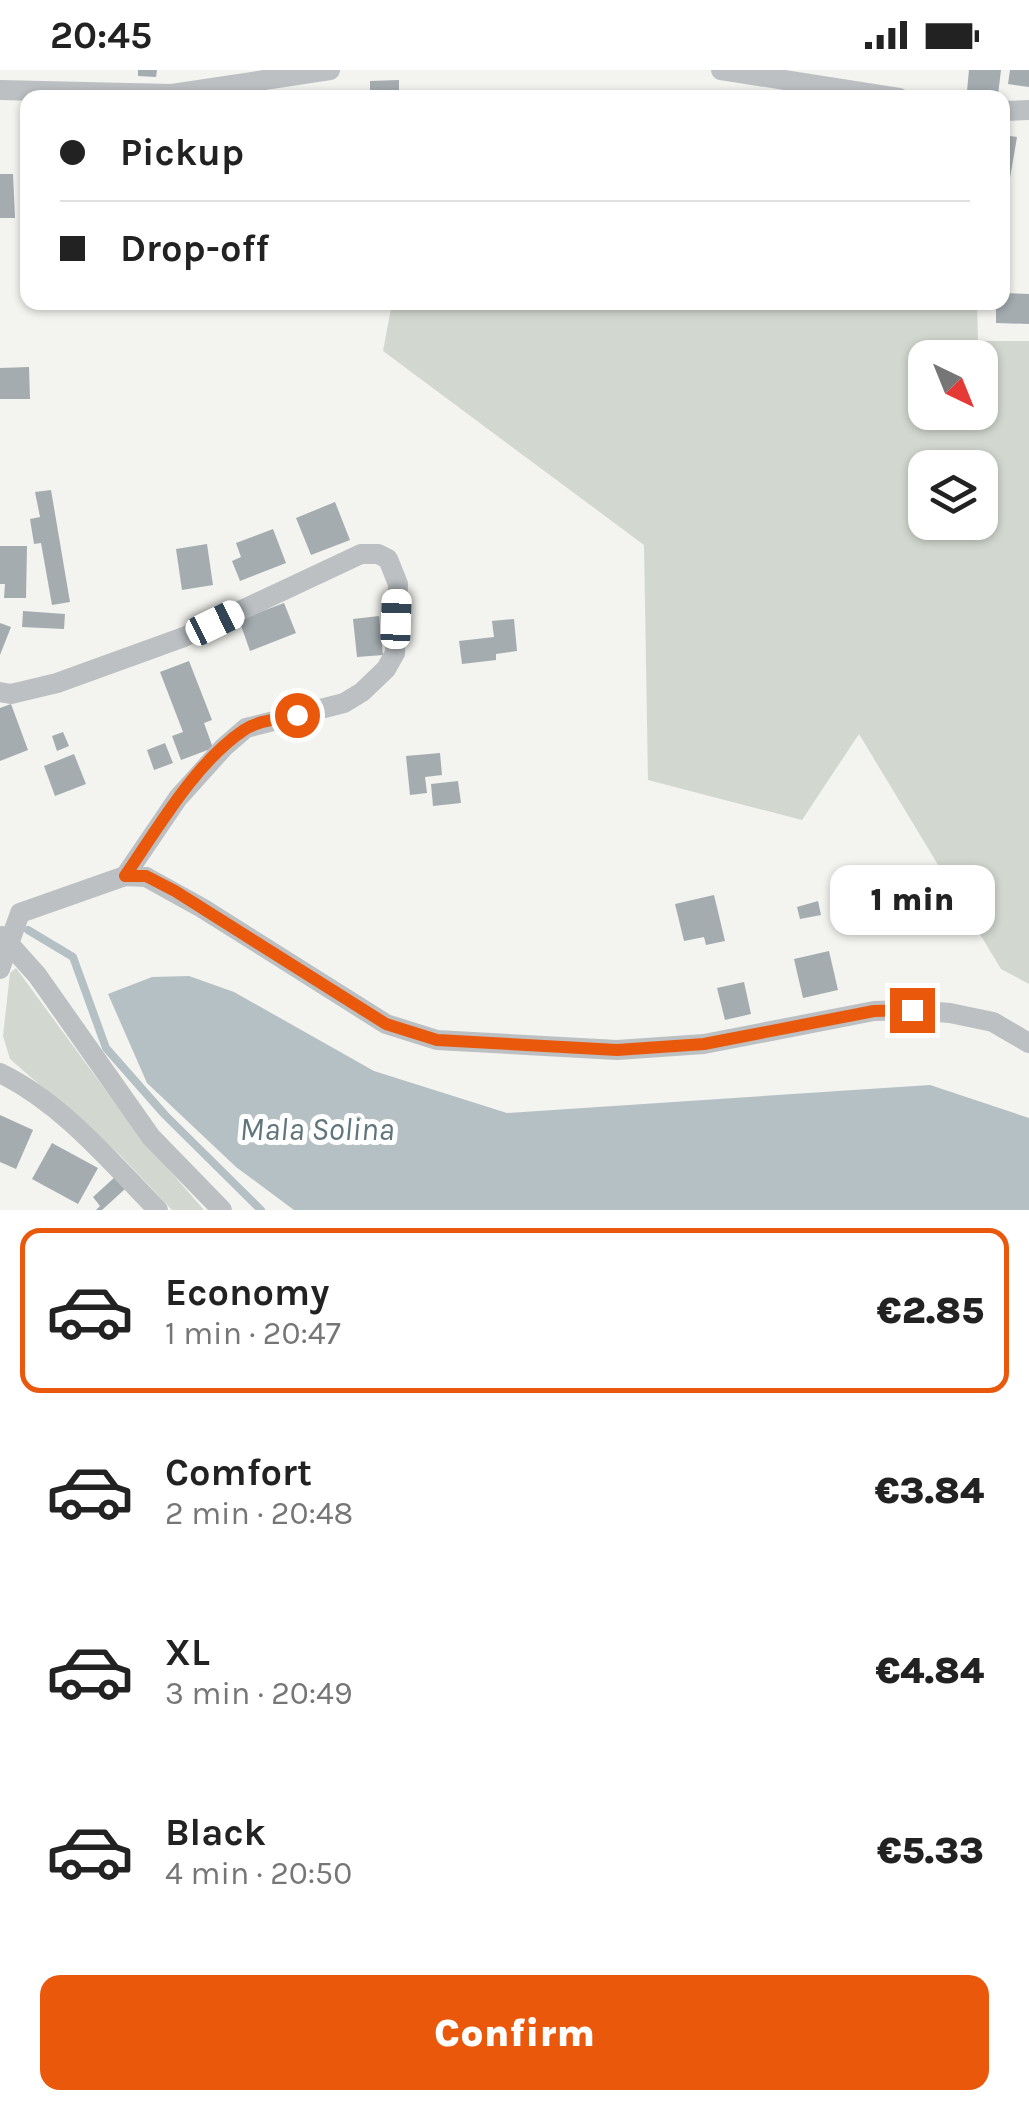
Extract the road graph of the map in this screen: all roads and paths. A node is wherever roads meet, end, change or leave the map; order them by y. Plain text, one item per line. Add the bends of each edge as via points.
1 (330, 70) edge
2 (721, 70) edge
3 (198, 90) edge
4 (848, 90) edge
5 (0, 692) edge
6 (125, 876) junction
7 (4, 938) edge
8 (0, 969) edge
9 (1029, 1043) edge
10 (0, 1073) edge
11 (158, 1210) edge
12 (222, 1210) edge

1 - 3 street
2 - 4 street
5 - 6 street via 56,684 184,638 361,554 388,560 398,584 395,653 386,669 344,703 246,728 178,798
6 - 7 street via 20,913
6 - 9 street via 146,876 175,891 386,1024 437,1040 617,1050 704,1044 874,1011 912,1010 994,1022
7 - 8 street
7 - 12 street via 151,1138
10 - 11 street via 32,1088

